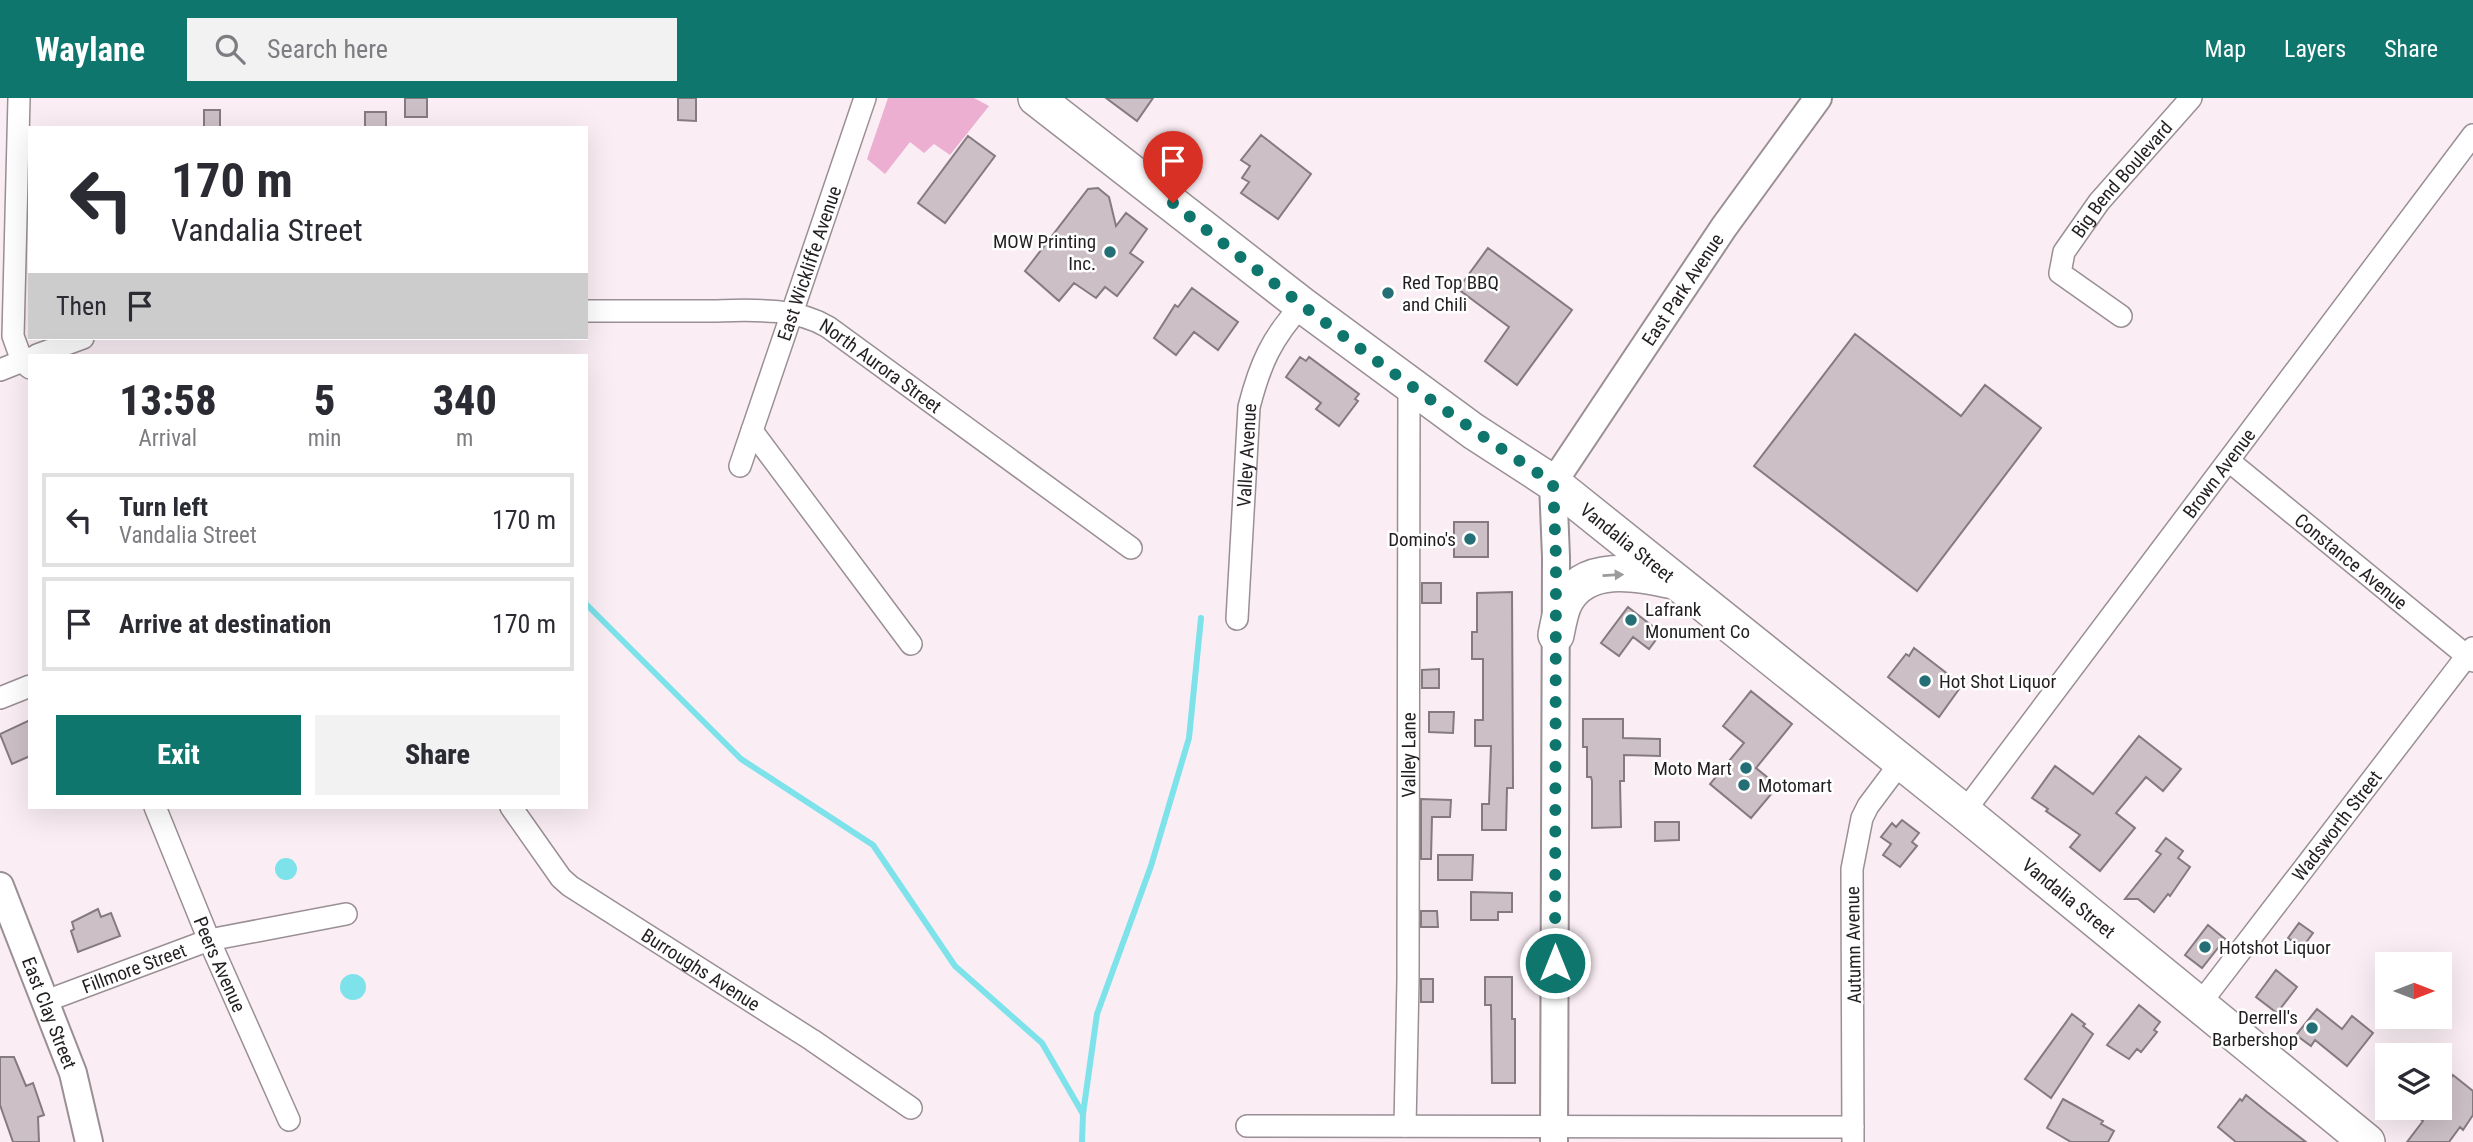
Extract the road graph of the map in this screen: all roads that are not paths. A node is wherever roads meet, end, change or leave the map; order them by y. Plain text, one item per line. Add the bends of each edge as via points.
1 (19, 98) edge
2 (865, 98) edge
3 (1036, 98) edge
4 (1818, 98) edge
5 (2191, 98) edge
6 (2473, 135) edge
7 (1302, 305) junction
8 (588, 311) edge
9 (791, 313) junction
10 (2121, 316) dead end
11 (78, 340) edge
12 (44, 354) edge
13 (28, 357) edge
14 (28, 361) edge
15 (0, 370) edge
16 (1409, 384) junction
17 (752, 431) junction
18 (2229, 461) junction
19 (740, 466) dead end
20 (1553, 483) junction
21 (1131, 548) dead end
22 (1674, 581) junction
23 (1237, 619) dead end
24 (1556, 635) junction
25 (911, 644) dead end
26 (2471, 655) edge
27 (28, 687) edge
28 (0, 698) edge
29 (1901, 762) junction
30 (156, 809) edge
31 (512, 809) edge
32 (1964, 813) junction
33 (0, 886) edge
34 (346, 914) dead end
35 (209, 940) junction
36 (46, 1001) junction
37 (2199, 1005) junction
38 (911, 1108) dead end
39 (289, 1119) dead end
40 (1247, 1126) dead end
41 (1405, 1126) junction
42 (1554, 1134) edge
43 (1853, 1135) edge
44 (2359, 1140) edge
45 (89, 1142) edge

1 - 13 street via 13,335
2 - 9 street, East Wickliffe Avenue
3 - 7 main road, Vandalia Street
4 - 20 street, East Park Avenue via 1724,227
5 - 10 street, Big Bend Boulevard via 2099,202 2064,252 2060,273
6 - 18 street, Brown Avenue
7 - 16 main road, Vandalia Street
7 - 23 street, Valley Avenue via 1270,346 1257,374 1250,407
8 - 9 street, North Aurora Street
9 - 17 street, East Wickliffe Avenue
9 - 21 street, North Aurora Street via 828,327
11 - 12 street
14 - 15 street
16 - 20 main road, Vandalia Street
16 - 41 street, Valley Lane
17 - 19 street, East Wickliffe Avenue
17 - 25 street
18 - 26 street, Constance Avenue
18 - 32 street, Brown Avenue
20 - 22 main road, Vandalia Street
20 - 24 street
24 -> 22 main road via 1564,603 1583,582 1608,574
22 - 29 main road, Vandalia Street
24 - 42 street
26 - 37 street, Wadsworth Street
27 - 28 street
29 - 32 main road, Vandalia Street
29 - 43 street, Autumn Avenue via 1868,806 1854,852
30 - 35 street, Peers Avenue
31 - 38 street, Burroughs Avenue via 570,886
32 - 37 main road, Vandalia Street
33 - 36 street, East Clay Street
34 - 35 street, Fillmore Street
35 - 36 street, Fillmore Street
35 - 39 street, Peers Avenue
36 - 45 street, East Clay Street via 73,1073
37 - 44 main road, Vandalia Street
40 - 41 street
41 - 42 street
42 - 43 street

